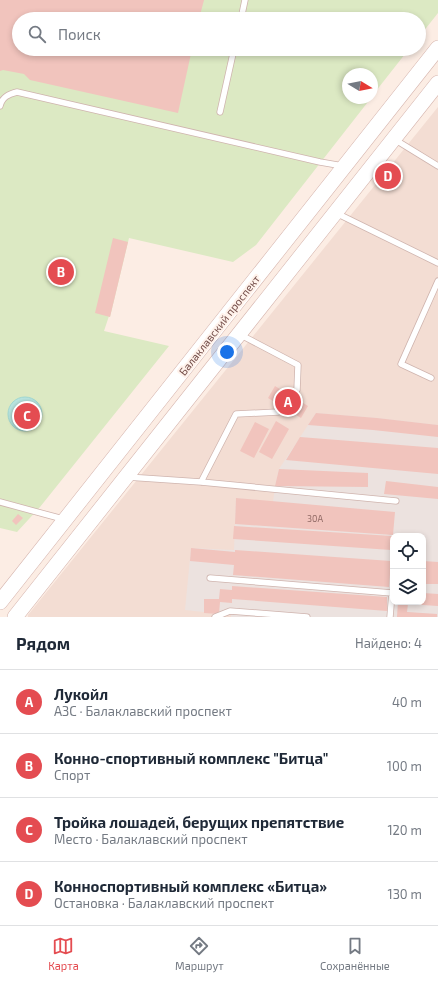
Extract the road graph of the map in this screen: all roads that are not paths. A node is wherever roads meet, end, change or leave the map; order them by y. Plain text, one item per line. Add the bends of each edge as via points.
1 (245, 0) edge
2 (242, 12) edge
3 (438, 48) edge
4 (232, 56) edge
5 (438, 83) edge
6 (0, 106) edge
7 (220, 112) dead end
8 (393, 139) junction
9 (345, 166) junction
10 (438, 166) edge
11 (334, 212) junction
12 (438, 263) edge
13 (438, 281) edge
14 (238, 334) junction
15 (431, 378) dead end
16 (292, 396) dead end
17 (282, 407) dead end
18 (125, 477) junction
19 (201, 482) junction
20 (396, 501) dead end
21 (0, 502) edge
22 (65, 520) junction
23 (210, 578) dead end
24 (5, 593) edge
25 (16, 617) edge
26 (215, 617) edge
27 (307, 617) edge
28 (390, 617) edge

1 - 2 lane
3 - 9 main road, Балаклавский проспект
4 - 7 lane
5 - 8 main road, Балаклавский проспект
6 - 9 lane via 1,100 17,92
8 - 10 lane
8 - 11 main road, Балаклавский проспект
9 - 22 main road, Балаклавский проспект
11 - 12 lane
11 - 14 main road, Балаклавский проспект
13 - 15 lane via 401,364
14 - 16 lane via 298,365 297,390
14 - 18 main road, Балаклавский проспект
17 - 19 lane via 278,412 236,414
18 - 19 lane
18 - 25 main road, Балаклавский проспект
19 - 20 lane
21 - 22 lane
22 - 24 main road, Балаклавский проспект
23 - 28 lane via 392,593
26 - 27 lane via 230,611

